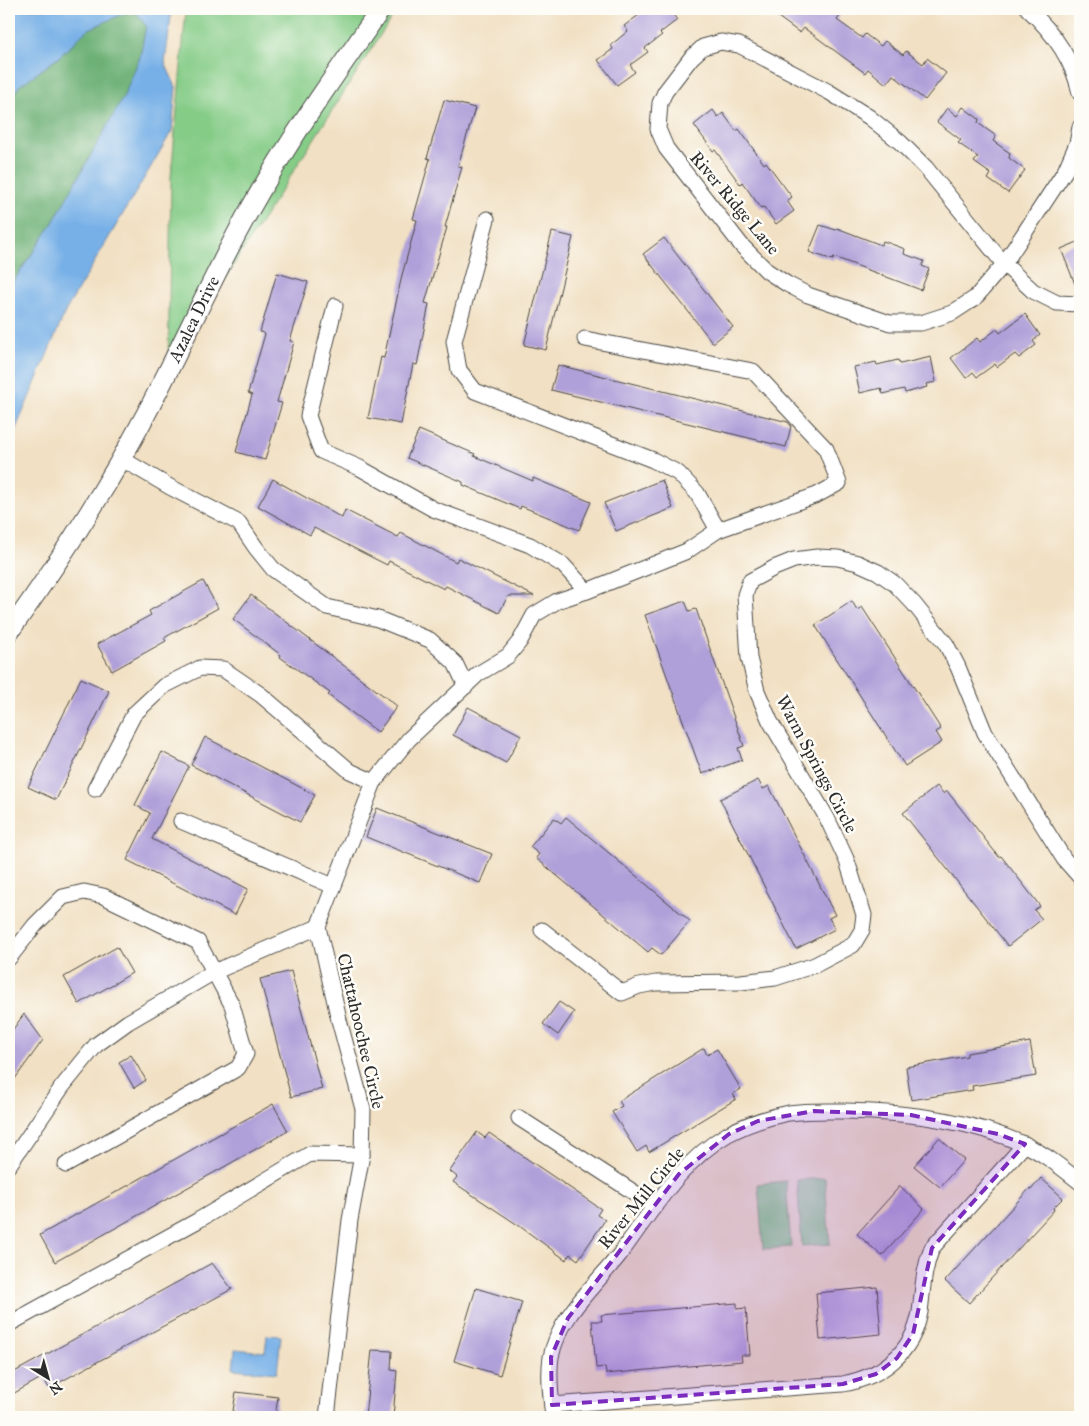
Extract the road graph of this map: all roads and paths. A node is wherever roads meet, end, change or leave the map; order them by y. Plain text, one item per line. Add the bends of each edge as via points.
1 (381, 9) edge
2 (1028, 9) edge
3 (1080, 93) edge
4 (1080, 127) edge
5 (487, 220) dead end
6 (1004, 264) junction
7 (1080, 304) edge
8 (335, 306) dead end
9 (585, 339) dead end
10 (122, 459) junction
11 (718, 530) junction
12 (587, 591) junction
13 (9, 632) edge
14 (466, 686) junction
15 (374, 782) junction
16 (95, 789) dead end
17 (181, 821) dead end
18 (1080, 877) edge
19 (333, 886) junction
20 (318, 927) junction
21 (542, 930) dead end
22 (9, 958) edge
23 (214, 972) junction
24 (519, 1118) dead end
25 (1025, 1144) junction
26 (362, 1155) junction
27 (9, 1165) edge
28 (66, 1165) dead end
29 (1080, 1182) edge
30 (656, 1206) junction
31 (9, 1324) edge
32 (552, 1411) edge
33 (327, 1417) edge

1 - 10 street, Azalea Drive via 312,107 248,212
2 - 3 street via 1067,55
4 - 6 street via 1077,144 1065,171
5 - 11 street via 454,341 459,370 475,391 654,460 678,473 697,492
6 - 6 street, River Ridge Lane via 975,298 952,313 921,323 890,323 808,295 767,271 742,246 666,148 658,128 660,103 665,92 691,58 703,48 721,42 739,45 870,117 926,168
6 - 7 street, River Ridge Lane via 1033,291 1057,302
8 - 12 street via 308,416 321,451 360,468 433,509 530,545 562,565
9 - 11 street via 753,371 826,449 839,483 816,495
10 - 13 street, Azalea Drive via 50,574
10 - 14 street via 239,523 272,569 327,607 378,619 430,640 455,663
11 - 12 street via 687,551
12 - 14 street via 557,601 534,615 508,656 478,674
14 - 15 street via 409,739
15 - 16 street via 350,771 262,695 223,668 200,668 164,686 134,714
15 - 19 street
17 - 19 street
18 - 21 street, Warm Springs Circle via 1064,859 985,733 946,644 914,604 895,584 871,569 838,558 817,557 794,560 750,581 745,595 749,658 757,691 770,721 827,818 847,861 864,915 862,930 853,945 815,965 775,978 741,982 656,983 622,993
19 - 20 street
20 - 23 street
20 - 26 street, Chattahoochee Circle via 363,1109
22 - 23 street via 35,925 63,898 84,892 103,896 198,942
23 - 27 street via 128,1022 96,1045 62,1087
23 - 28 street via 232,1005 246,1054 238,1068
24 - 30 street
25 - 29 street, River Mill Circle
25 - 30 street, River Mill Circle via 998,1134 912,1115 814,1111 789,1114 750,1124 702,1152 679,1174
25 - 32 street, River Mill Circle via 932,1248 913,1334 897,1358 876,1374 842,1384
26 - 31 street via 310,1154 197,1221
26 - 33 street, Chattahoochee Circle via 350,1220
30 - 32 street, River Mill Circle via 557,1336 551,1357

